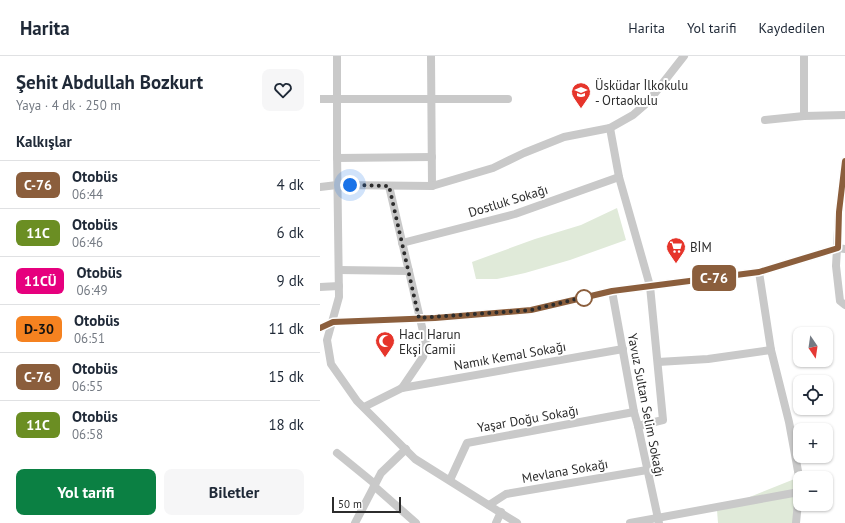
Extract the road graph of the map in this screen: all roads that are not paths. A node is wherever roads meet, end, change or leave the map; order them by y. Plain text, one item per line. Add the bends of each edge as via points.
1 (337, 56) edge
2 (431, 56) edge
3 (684, 56) edge
4 (804, 56) edge
5 (431, 98) junction
6 (320, 99) edge
7 (337, 99) junction
8 (508, 99) dead end
9 (845, 115) edge
10 (804, 116) junction
11 (765, 120) dead end
12 (610, 128) junction
13 (432, 157) junction
14 (337, 158) junction
15 (845, 165) edge
16 (619, 176) junction
17 (337, 185) junction
18 (389, 186) junction
19 (432, 186) junction
20 (320, 187) edge
21 (402, 243) junction
22 (841, 248) edge
23 (339, 270) junction
24 (408, 271) junction
25 (759, 272) junction
26 (320, 286) edge
27 (339, 286) junction
28 (650, 286) junction
29 (612, 291) junction
30 (845, 305) edge
31 (419, 318) junction
32 (333, 322) junction
33 (320, 328) edge
34 (623, 349) junction
35 (771, 350) junction
36 (658, 362) junction
37 (402, 388) junction
38 (364, 407) junction
39 (634, 412) junction
40 (638, 426) junction
41 (406, 449) junction
42 (337, 453) dead end
43 (647, 470) junction
44 (798, 471) edge
45 (450, 480) junction
46 (374, 485) junction
47 (793, 493) edge
48 (490, 505) junction
49 (796, 511) edge
50 (501, 512) junction
51 (658, 520) edge
52 (794, 522) edge
53 (355, 523) edge
54 (416, 523) edge
55 (496, 523) edge
56 (517, 523) edge
57 (630, 523) edge

1 - 7 street
2 - 5 street
3 - 12 street via 648,102 633,115
4 - 10 street
5 - 7 street
5 - 8 street
5 - 13 street
6 - 7 street
7 - 14 street
9 - 10 street
10 - 11 street
12 - 16 street
12 - 19 street via 564,137 493,168
13 - 14 street
13 - 19 street
14 - 17 street
15 - 22 street via 839,212
16 - 21 street, Dostluk Sokağı via 515,214
16 - 28 street
17 - 18 street
17 - 20 street
17 - 23 street
18 - 19 street
18 - 21 street
21 - 24 street
22 - 25 street
22 - 30 street via 836,266 840,301
23 - 24 street
23 - 27 street
24 - 31 street
25 - 28 street
25 - 35 street
26 - 27 street
27 - 32 street
28 - 29 street
28 - 36 street
29 - 31 street via 531,310
29 - 34 street, Yavuz Sultan Selim Sokağı
31 - 32 street
31 - 37 street via 426,344 423,357
32 - 33 street
32 - 38 street via 327,340 331,364
34 - 37 street, Namık Kemal Sokağı
34 - 39 street, Yavuz Sultan Selim Sokağı
35 - 36 street via 708,359
35 - 44 street
36 - 40 street via 663,420
37 - 38 street
38 - 41 street
39 - 40 street, Yavuz Sultan Selim Sokağı
39 - 45 street, Yaşar Doğu Sokağı via 467,443
40 - 43 street, Yavuz Sultan Selim Sokağı
41 - 45 street via 416,459
41 - 46 street via 381,473
42 - 46 street
43 - 48 street, Mevlana Sokağı via 506,494
43 - 51 street, Yavuz Sultan Selim Sokağı
45 - 48 street
46 - 53 street
46 - 54 street
47 - 51 street
48 - 50 street
49 - 52 street
50 - 55 street
50 - 56 street
51 - 57 street

